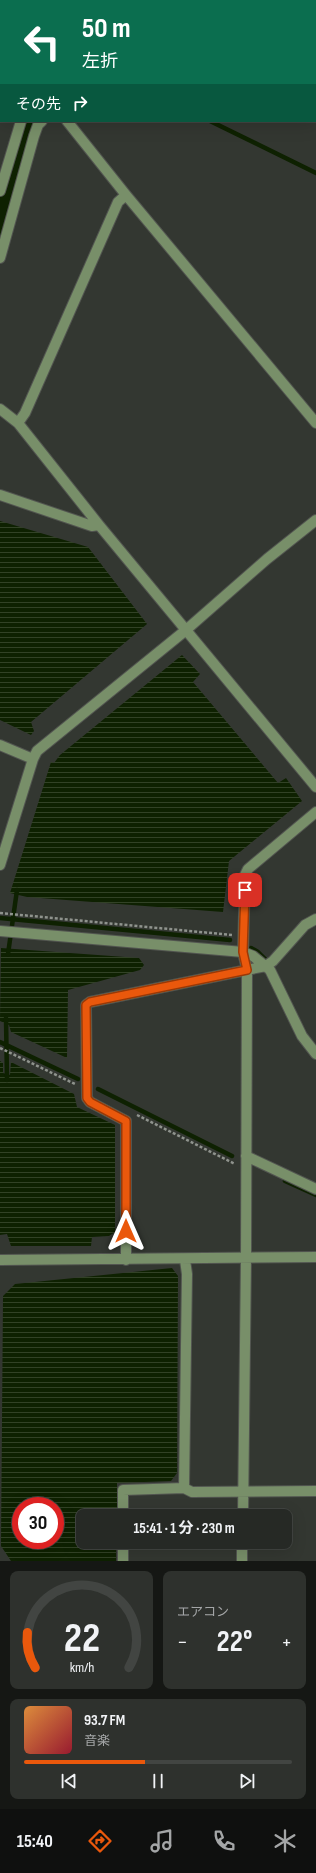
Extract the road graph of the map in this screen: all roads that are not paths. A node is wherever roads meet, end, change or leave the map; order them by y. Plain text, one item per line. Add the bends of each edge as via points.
1 (21, 122) edge
2 (41, 122) edge
3 (68, 122) edge
4 (0, 191) edge
5 (126, 195) junction
6 (0, 258) edge
7 (0, 409) edge
8 (18, 423) junction
9 (316, 423) edge
10 (0, 495) edge
11 (316, 520) edge
12 (99, 525) junction
13 (186, 630) junction
14 (0, 745) edge
15 (32, 759) junction
16 (316, 787) edge
17 (316, 812) edge
18 (0, 864) edge
19 (316, 919) edge
20 (0, 931) edge
21 (243, 952) junction
22 (266, 966) junction
23 (247, 970) junction
24 (316, 1054) edge
25 (246, 1156) junction
26 (316, 1188) edge
27 (316, 1257) edge
28 (246, 1258) junction
29 (0, 1260) edge
30 (126, 1260) junction
31 (185, 1260) junction
32 (184, 1488) junction
33 (243, 1491) junction
34 (316, 1491) edge
35 (123, 1509) edge
36 (243, 1509) edge
37 (123, 1549) edge
38 (242, 1549) edge
39 (123, 1561) edge
40 (242, 1561) edge

1 - 4 street
2 - 6 street via 34,136
3 - 5 street
5 - 8 street via 118,202 25,413
5 - 9 street
7 - 8 street
8 - 12 street
10 - 12 street via 92,526
11 - 13 street
12 - 13 street
13 - 15 street via 46,743
13 - 16 street
14 - 15 street
15 - 18 street
17 - 21 street via 248,869 245,875
19 - 22 street via 305,924
20 - 21 street
21 - 22 street
21 - 23 street
22 - 23 street
22 - 24 street via 273,975 302,1036
23 - 25 street
23 - 30 street via 90,1002 86,1005 87,1098 126,1121
25 - 26 street
25 - 28 street
27 - 28 street
28 - 31 street
28 - 33 street
29 - 30 street
30 - 31 street
31 - 32 street via 187,1274
32 - 33 street via 192,1492
32 - 35 street via 123,1490
33 - 34 street
33 - 36 street
37 - 39 street
38 - 40 street

